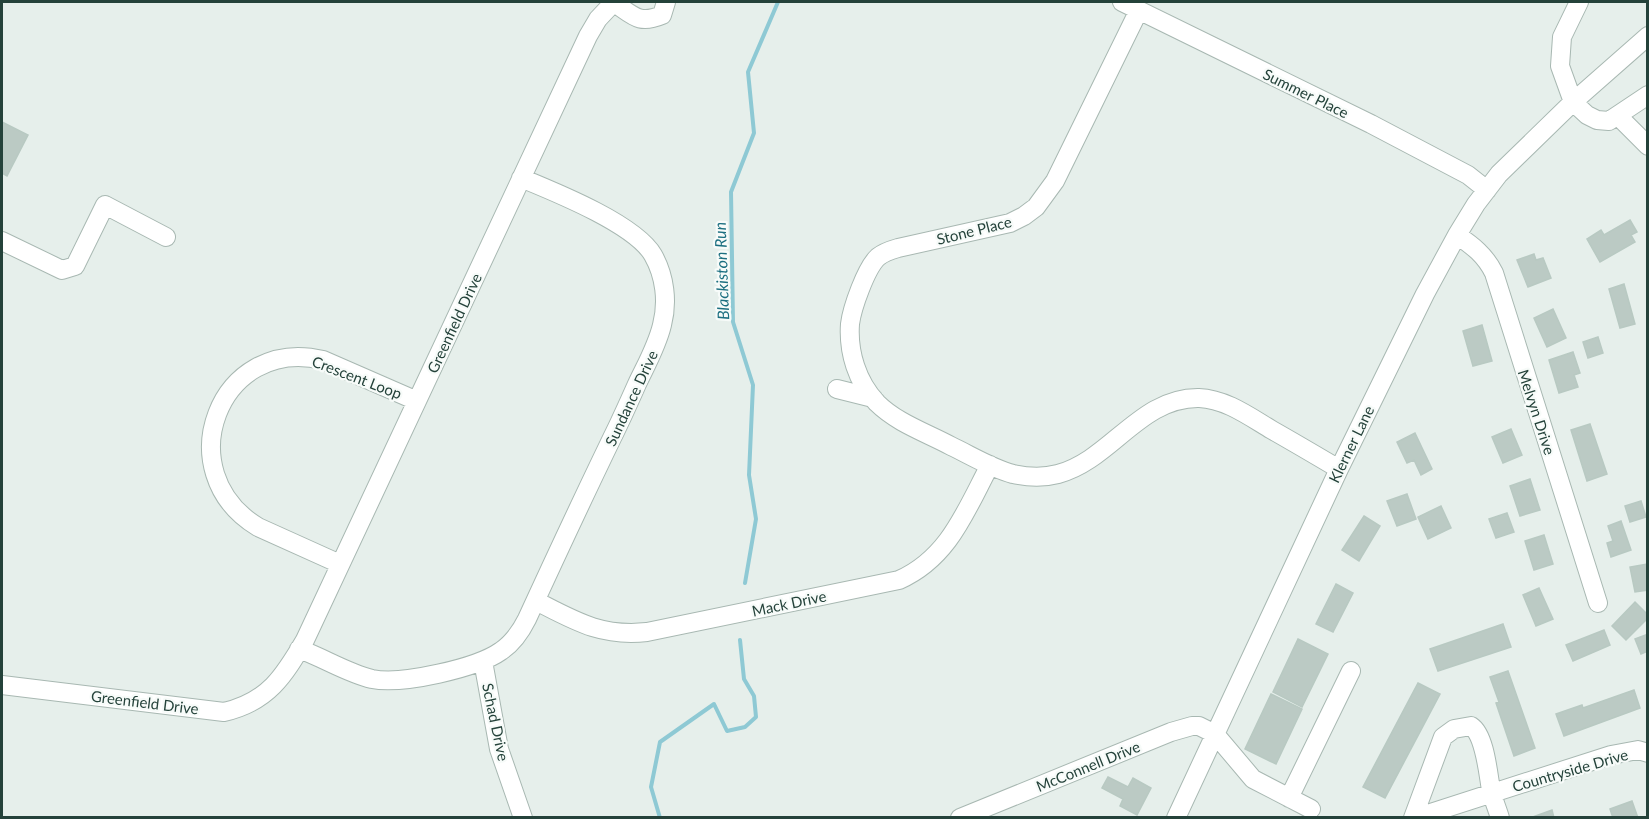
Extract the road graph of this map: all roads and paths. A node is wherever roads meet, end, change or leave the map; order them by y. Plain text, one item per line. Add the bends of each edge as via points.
1 (614, 2) edge
2 (666, 2) edge
3 (1122, 2) edge
4 (1579, 2) edge
5 (1139, 10) junction
6 (1647, 36) edge
7 (1647, 95) edge
8 (1573, 102) junction
9 (1618, 116) junction
10 (1647, 146) edge
11 (521, 178) junction
12 (1487, 190) junction
13 (1457, 235) junction
14 (166, 237) dead end
15 (2, 241) edge
16 (837, 389) dead end
17 (873, 398) junction
18 (417, 401) junction
19 (990, 465) junction
20 (1339, 469) junction
21 (340, 564) junction
22 (536, 601) junction
23 (1598, 603) dead end
24 (299, 649) junction
25 (483, 661) junction
26 (1351, 671) dead end
27 (2, 685) edge
28 (1215, 734) junction
29 (1647, 753) edge
30 (1492, 793) junction
31 (1289, 798) junction
32 (1311, 809) dead end
33 (523, 818) edge
34 (960, 818) edge
35 (1176, 818) edge
36 (1414, 818) edge
37 (1500, 818) edge

1 - 2 street via 641,20 662,15
1 - 11 street, Greenfield Drive via 588,36
3 - 5 street, Summer Place
4 - 8 street via 1562,37 1560,66
5 - 12 street, Summer Place via 1371,124 1468,175
5 - 17 street, Stone Place via 1055,181 1036,207 1010,223 898,248 877,258 860,290 849,334 857,372
6 - 8 street, Klerner Lane
7 - 9 street
8 - 9 street via 1597,120 1609,121
8 - 12 street, Klerner Lane
9 - 10 street
11 - 18 street, Greenfield Drive
11 - 22 street, Sundance Drive via 621,225 644,243 660,269 665,299 662,327 652,355
12 - 13 street, Klerner Lane
13 - 20 street, Klerner Lane
13 - 23 street, Melvyn Drive via 1479,250 1494,273
14 - 15 street via 105,205 75,266 62,270
16 - 17 street, Stone Place
17 - 19 street, Stone Place via 902,421
18 - 21 street, Greenfield Drive
18 - 21 street, Crescent Loop via 323,360 295,357 255,369 233,387 218,409 212,463 227,500 258,527
19 - 20 street, Stone Place via 1027,476 1063,473 1084,464 1152,412 1184,399 1200,398 1229,405
19 - 22 street, Mack Drive via 964,515 935,557 912,574 884,584 630,634 599,631
20 - 28 street, Klerner Lane
21 - 24 street, Greenfield Drive
22 - 25 street, Sundance Drive via 521,631 503,650
24 - 25 street via 363,676 386,680
24 - 27 street, Greenfield Drive via 287,670 265,694 224,712
25 - 33 street, Schad Drive via 499,749
26 - 31 street
28 - 31 street via 1252,779
28 - 34 street, McConnell Drive via 1199,726 1184,728
28 - 35 street, Klerner Lane
29 - 30 street, Countryside Drive via 1638,750 1611,755
30 - 36 street, Countryside Drive
30 - 36 street, Countryside Drive via 1477,730 1471,726 1454,729 1443,737
30 - 37 street, Countryside Drive
31 - 32 street

